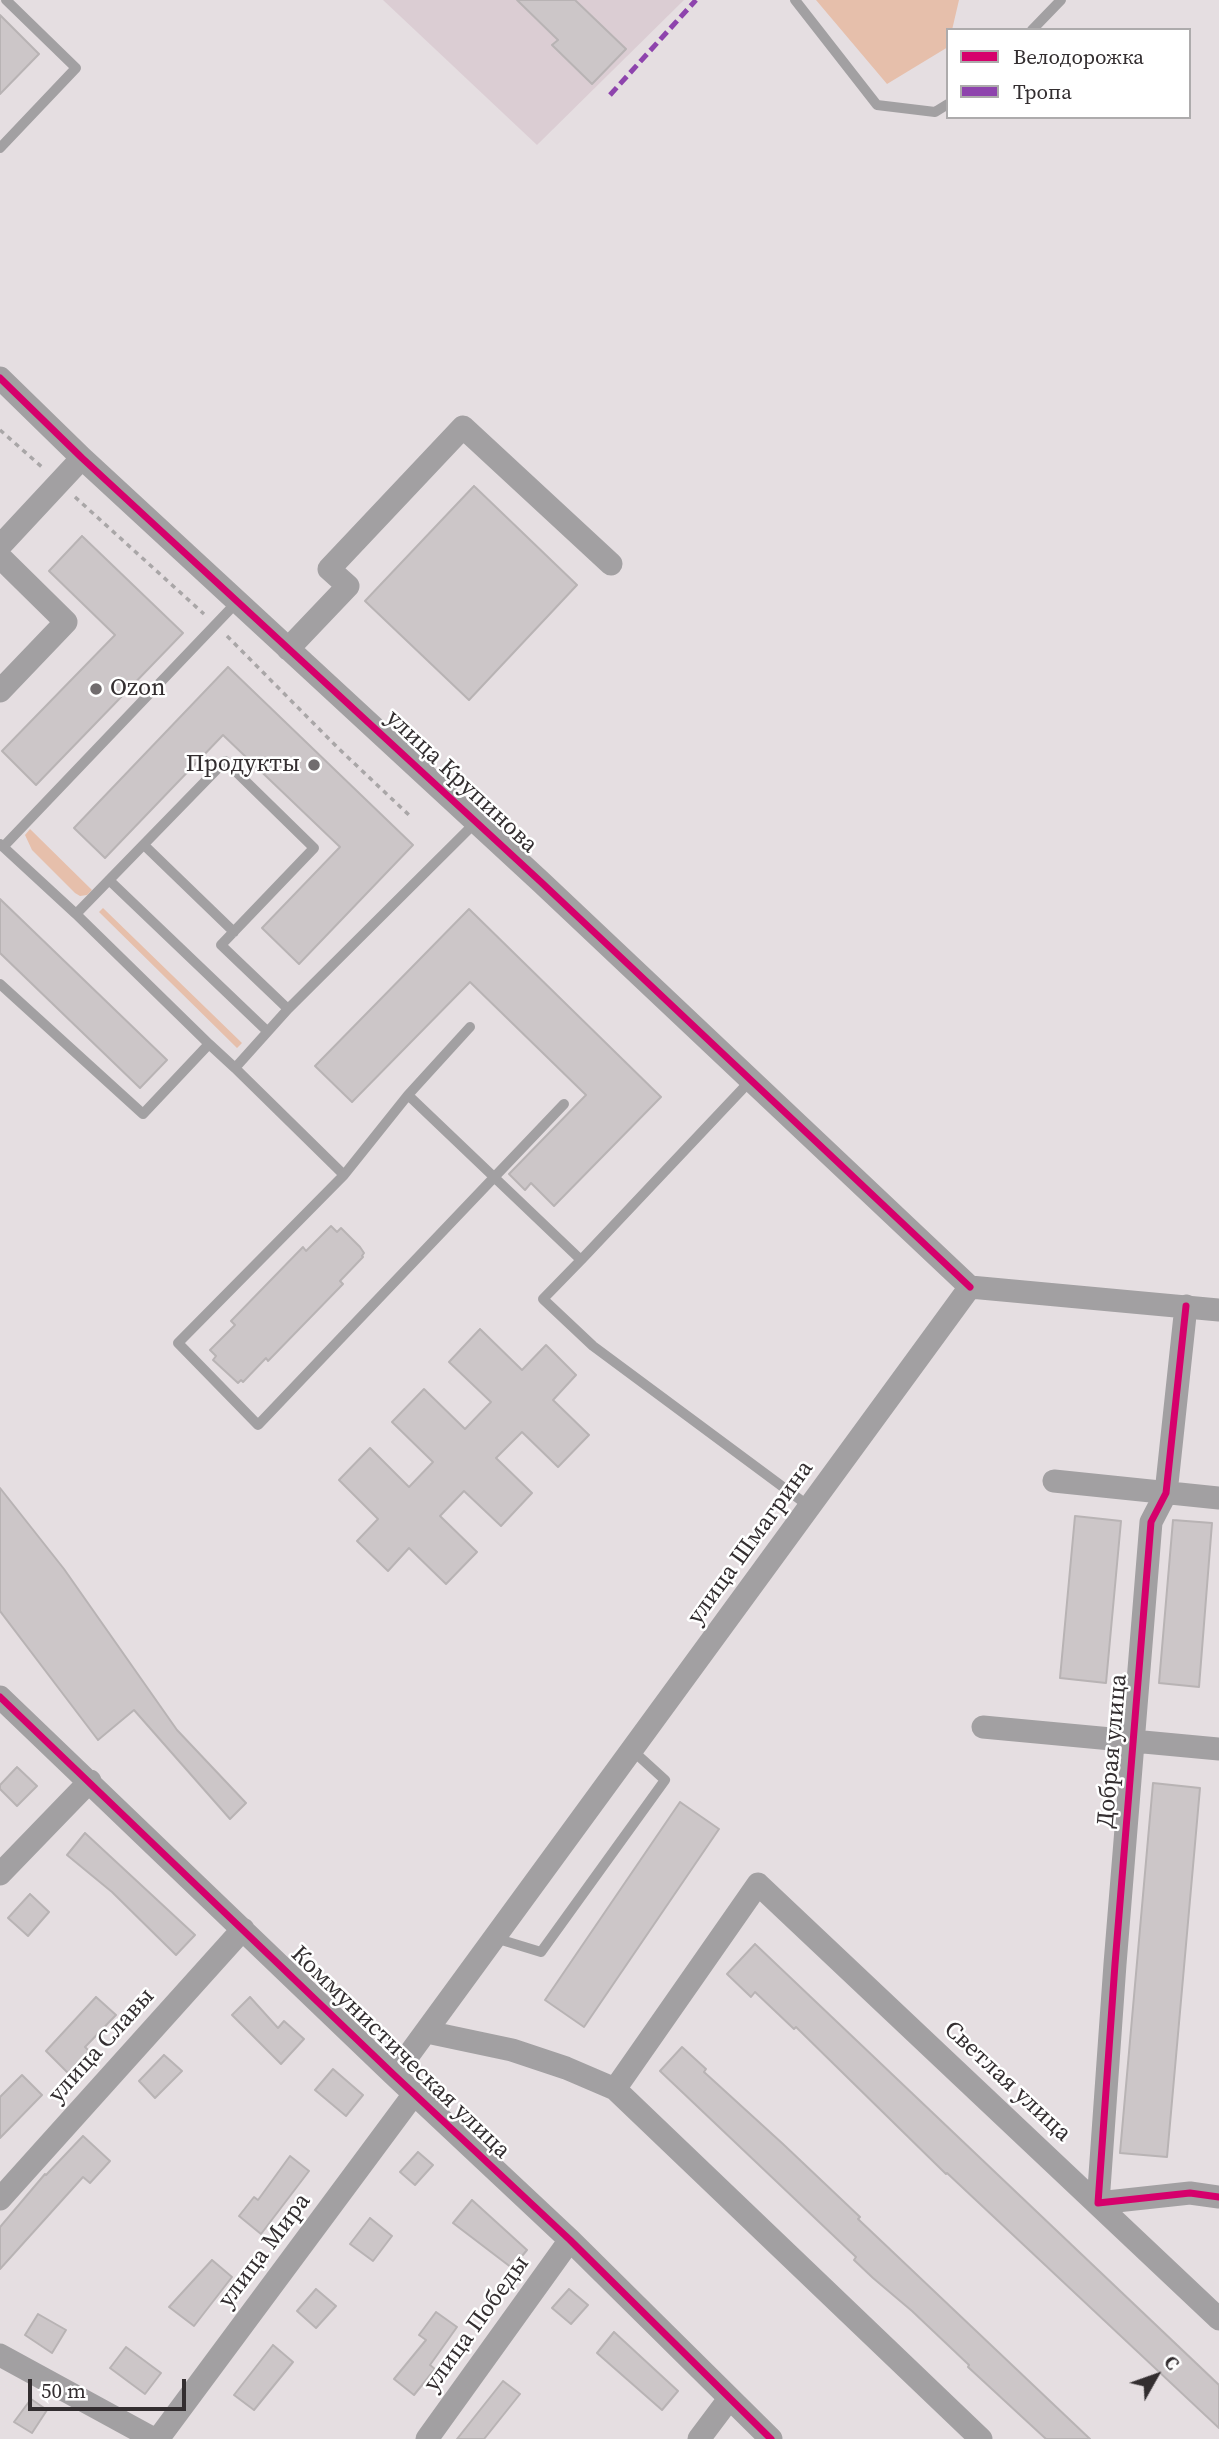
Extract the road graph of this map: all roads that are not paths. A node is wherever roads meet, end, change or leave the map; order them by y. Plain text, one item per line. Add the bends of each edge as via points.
1 (6, 0) edge
2 (795, 0) edge
3 (1061, 0) edge
4 (1034, 28) edge
5 (946, 105) edge
6 (0, 148) edge
7 (0, 378) edge
8 (82, 458) junction
9 (0, 546) edge
10 (0, 557) edge
11 (611, 564) dead end
12 (237, 602) junction
13 (288, 649) junction
14 (0, 691) edge
15 (476, 822) junction
16 (2, 845) edge
17 (144, 845) junction
18 (109, 880) junction
19 (76, 915) junction
20 (234, 932) junction
21 (0, 984) edge
22 (288, 1009) junction
23 (470, 1027) dead end
24 (267, 1031) junction
25 (209, 1044) junction
26 (235, 1068) junction
27 (751, 1080) junction
28 (408, 1095) junction
29 (564, 1104) dead end
30 (344, 1175) junction
31 (494, 1176) junction
32 (581, 1260) junction
33 (970, 1287) junction
34 (1186, 1306) junction
35 (1219, 1310) edge
36 (1054, 1482) dead end
37 (1166, 1493) junction
38 (1219, 1498) edge
39 (810, 1507) junction
40 (0, 1697) edge
41 (983, 1727) dead end
42 (1133, 1741) junction
43 (632, 1749) junction
44 (1219, 1749) edge
45 (90, 1782) junction
46 (0, 1874) edge
47 (243, 1929) junction
48 (495, 1938) junction
49 (427, 2032) junction
50 (394, 2075) junction
51 (615, 2089) junction
52 (414, 2094) junction
53 (1219, 2197) edge
54 (0, 2199) edge
55 (1098, 2203) junction
56 (570, 2240) junction
57 (1219, 2319) edge
58 (0, 2355) edge
59 (729, 2399) junction
60 (156, 2439) edge
61 (427, 2439) edge
62 (699, 2439) edge
63 (771, 2439) edge
64 (981, 2439) edge

1 - 6 lane via 76,68
2 - 5 lane via 877,105 935,113
3 - 4 lane
7 - 8 street, улица Крупинова
8 - 9 street
8 - 12 street, улица Крупинова
10 - 14 street via 66,622
11 - 13 street via 463,427 329,569 348,586
12 - 13 street, улица Крупинова
12 - 16 lane
13 - 15 street, улица Крупинова
15 - 22 lane
15 - 27 street, улица Крупинова
16 - 19 lane
17 - 18 lane
17 - 20 lane
17 - 20 lane via 225,761 314,848
18 - 19 lane
18 - 24 lane
19 - 25 lane
20 - 22 lane via 221,945
21 - 25 lane via 143,1114
22 - 24 lane
23 - 28 lane
24 - 26 lane
25 - 26 lane
26 - 30 lane
27 - 32 lane
27 - 33 street, улица Крупинова
28 - 30 lane
28 - 31 lane
29 - 31 lane
30 - 31 lane via 178,1343 257,1425
31 - 32 lane
32 - 39 lane via 543,1299 593,1346
33 - 34 street
33 - 39 street, улица Шмагрина
34 - 35 street
34 - 37 street, Добрая улица
36 - 37 street
37 - 38 street
37 - 42 street, Добрая улица via 1151,1522
39 - 43 street, улица Шмагрина
40 - 45 street, Коммунистическая улица
41 - 42 street
42 - 44 street
42 - 55 street, Добрая улица
43 - 48 street, улица Шмагрина
43 - 48 lane via 665,1780 541,1952
45 - 46 street
45 - 47 street, Коммунистическая улица
47 - 50 street, Коммунистическая улица
47 - 54 street, улица Славы
48 - 49 street, улица Шмагрина
49 - 50 street, улица Шмагрина
49 - 51 street via 512,2050
50 - 52 street, Коммунистическая улица
51 - 55 street, Светлая улица via 758,1884
51 - 64 street
52 - 56 street, Коммунистическая улица
52 - 60 street, улица Мира
53 - 55 street via 1190,2193
55 - 57 street, Светлая улица
56 - 59 street, Коммунистическая улица
56 - 61 street, улица Победы
58 - 60 street
59 - 62 street
59 - 63 street, Коммунистическая улица

